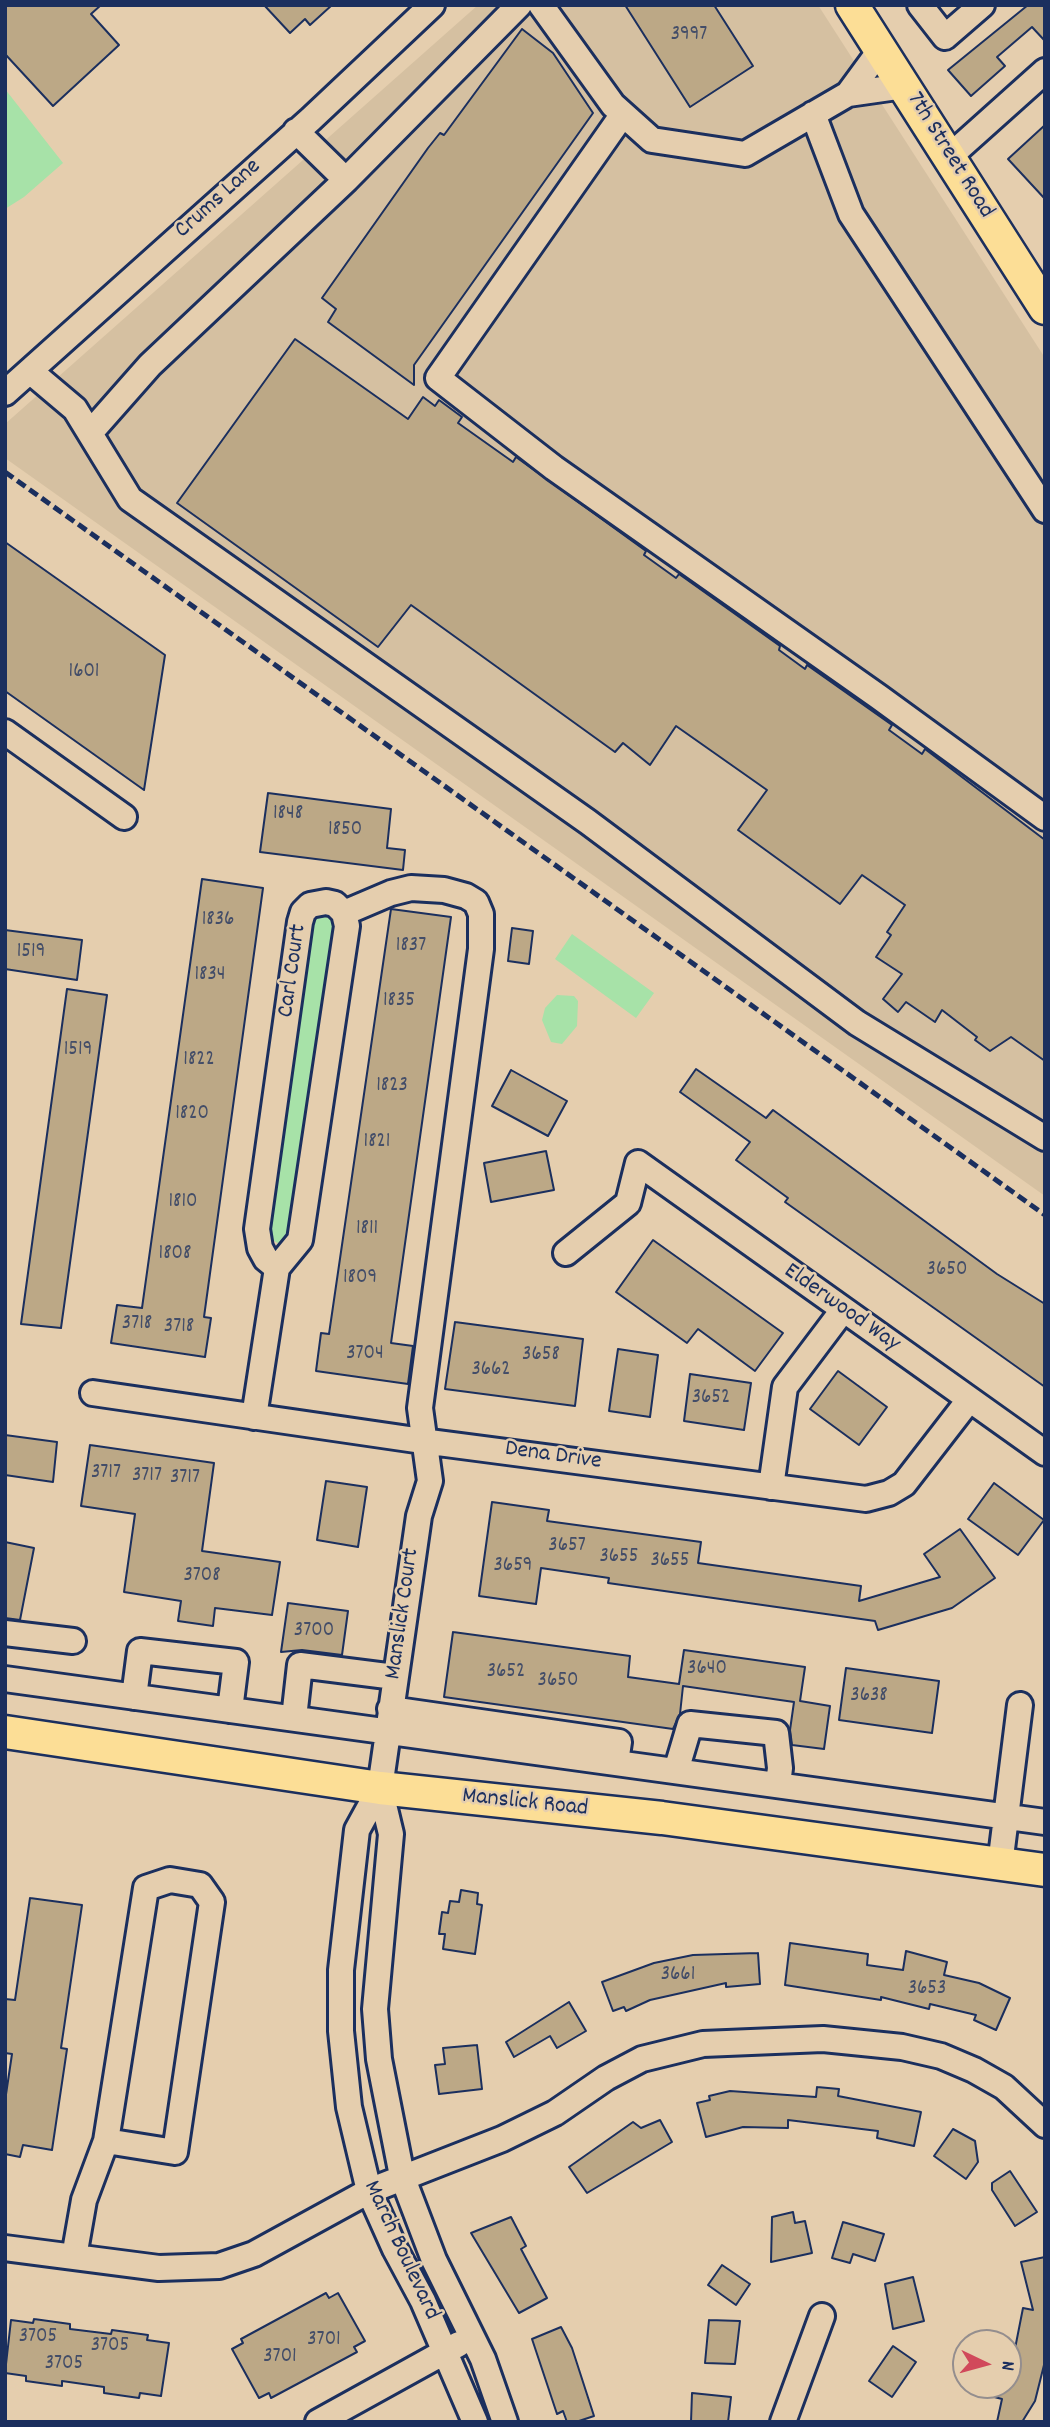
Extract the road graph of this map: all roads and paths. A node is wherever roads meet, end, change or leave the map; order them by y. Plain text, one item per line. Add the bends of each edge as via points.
1 (432, 5) edge
2 (519, 5) edge
3 (541, 5) edge
4 (852, 5) edge
5 (919, 5) edge
6 (982, 5) edge
7 (881, 49) junction
8 (1045, 71) edge
9 (904, 86) junction
10 (848, 94) junction
11 (623, 114) junction
12 (813, 114) junction
13 (296, 131) junction
14 (949, 157) junction
15 (346, 180) junction
16 (1040, 286) edge
17 (30, 371) junction
18 (5, 393) edge
19 (90, 433) junction
20 (1045, 510) edge
21 (5, 732) edge
22 (124, 817) dead end
23 (1045, 818) edge
24 (344, 913) junction
25 (1045, 1138) edge
26 (566, 1252) dead end
27 (277, 1268) junction
28 (843, 1310) junction
29 (93, 1393) dead end
30 (970, 1400) junction
31 (254, 1418) junction
32 (423, 1441) junction
33 (1045, 1453) edge
34 (771, 1487) junction
35 (5, 1633) edge
36 (73, 1641) dead end
37 (395, 1677) junction
38 (5, 1679) edge
39 (134, 1697) junction
40 (1020, 1705) dead end
41 (230, 1710) junction
42 (294, 1718) junction
43 (389, 1720) junction
44 (5, 1732) edge
45 (676, 1771) junction
46 (778, 1785) junction
47 (380, 1788) junction
48 (1006, 1817) junction
49 (1045, 1822) edge
50 (1000, 1865) junction
51 (1045, 1870) edge
52 (1045, 2125) edge
53 (106, 2141) junction
54 (385, 2184) junction
55 (5, 2248) edge
56 (74, 2257) junction
57 (822, 2316) dead end
58 (472, 2337) junction
59 (446, 2352) junction
60 (318, 2422) edge
61 (475, 2422) edge
62 (505, 2422) edge
63 (783, 2422) edge

1 - 13 street, Crums Lane
2 - 15 street
3 - 11 street
4 - 7 main road, 7th Street Road
5 - 6 street via 945,37
7 - 9 main road, 7th Street Road
7 - 10 street
8 - 14 street
9 - 10 street
9 - 14 main road, 7th Street Road
10 - 12 street
11 - 12 street via 652,140 745,154
11 - 23 street via 438,378 554,468
12 - 20 street via 851,214
13 - 15 street
13 - 17 street, Crums Lane
14 - 16 main road, 7th Street Road
15 - 19 street via 150,365
17 - 18 street, Crums Lane
17 - 19 street via 75,409
19 - 25 street via 130,499 588,822 857,1023
21 - 22 street
24 - 27 street, Carl Court via 347,926 300,1240
24 - 27 street, Carl Court via 335,904 310,905 300,922 257,1229 260,1248
24 - 32 street, Manslick Court via 411,888 466,896 476,902 481,915 481,950 420,1408
26 - 28 street, Elderwood Way via 628,1203 638,1163
27 - 31 street
28 - 30 street, Elderwood Way
28 - 34 street via 785,1387
29 - 31 street, Dena Drive
30 - 33 street, Elderwood Way
30 - 34 street, Dena Drive via 918,1470 889,1493 866,1499
31 - 32 street, Dena Drive
32 - 34 street, Dena Drive
32 - 37 street, Manslick Court via 430,1481 419,1516
35 - 36 street
37 - 42 street via 300,1665
37 - 43 street, Manslick Court
38 - 39 street
39 - 41 street
39 - 41 street via 140,1651 236,1662
40 - 48 street
41 - 42 street
42 - 43 street
43 - 45 street
43 - 47 street, Manslick Court
44 - 47 main road, Manslick Road
45 - 46 street
45 - 46 street via 690,1724 776,1733
46 - 48 street
47 - 50 main road, Manslick Road via 687,1821
47 - 54 street via 391,1834 375,2009 395,2152
47 - 54 street, March Boulevard via 357,1830 341,1970 341,2031 349,2107
48 - 49 street
48 - 50 street
50 - 51 main road, Manslick Road
52 - 54 street via 1004,2087 941,2056 823,2039 734,2040 642,2059 555,2113 502,2139
53 - 53 street via 175,2152 212,1902 200,1885 170,1880 146,1888
53 - 56 street via 84,2200
54 - 56 street via 254,2254 219,2266 159,2268
54 - 58 street via 434,2260
54 - 59 street, March Boulevard
55 - 56 street
57 - 63 street
58 - 59 street
58 - 62 street
59 - 60 street
59 - 61 street, March Boulevard

